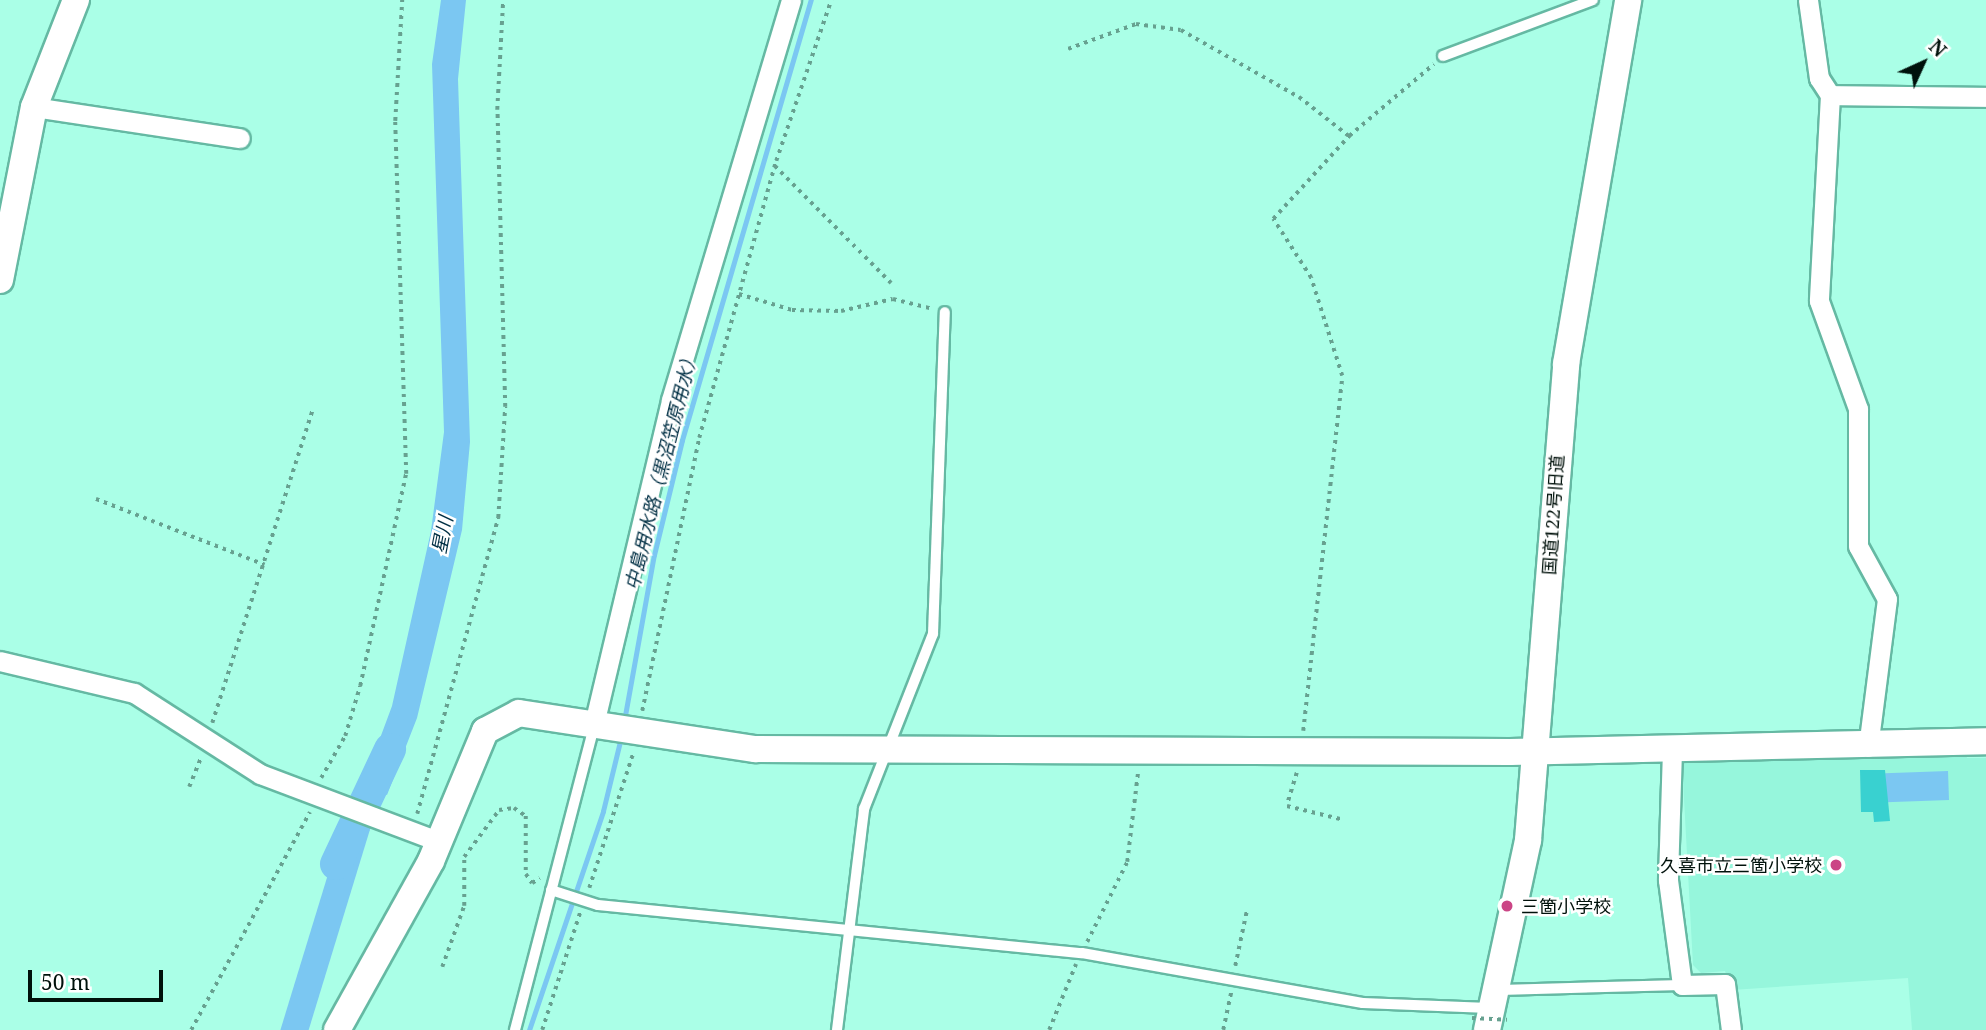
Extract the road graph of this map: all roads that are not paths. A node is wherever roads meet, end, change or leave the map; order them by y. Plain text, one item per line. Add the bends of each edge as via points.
1 (76, 0) edge
2 (791, 0) edge
3 (1593, 0) edge
4 (1628, 0) edge
5 (1808, 0) edge
6 (1443, 56) road end
7 (1830, 95) junction
8 (1986, 97) edge
9 (34, 107) junction
10 (240, 138) dead end
11 (0, 280) edge
12 (945, 312) road end
13 (0, 661) edge
14 (623, 730) junction
15 (1986, 741) edge
16 (1868, 747) junction
17 (885, 750) junction
18 (1672, 750) junction
19 (1538, 751) junction
20 (440, 842) junction
21 (551, 890) junction
22 (849, 928) junction
23 (1682, 985) junction
24 (1492, 1012) edge
25 (337, 1030) edge
26 (515, 1030) edge
27 (837, 1030) edge
28 (1731, 1030) edge

1 - 9 street
2 - 14 street via 671,400
3 - 6 lane
4 - 19 street, 国道122号旧道 via 1566,364
5 - 7 street via 1819,78
7 - 8 street
7 - 16 street via 1819,301 1858,409 1858,546 1887,598
9 - 10 street
9 - 11 street
12 - 17 lane via 933,634
13 - 20 street via 134,693 260,774 410,824
14 - 17 street via 755,749
14 - 20 street via 541,713 495,722 485,731
14 - 21 lane
15 - 16 street
16 - 18 street
17 - 19 street
17 - 22 lane via 864,809
18 - 19 street
18 - 23 street via 1668,880
19 - 24 street, 国道122号旧道 via 1524,871
20 - 25 street
21 - 22 lane via 582,901
21 - 26 lane
22 - 24 lane via 1082,953 1363,1003
22 - 27 lane
23 - 24 lane
23 - 28 street via 1725,984

